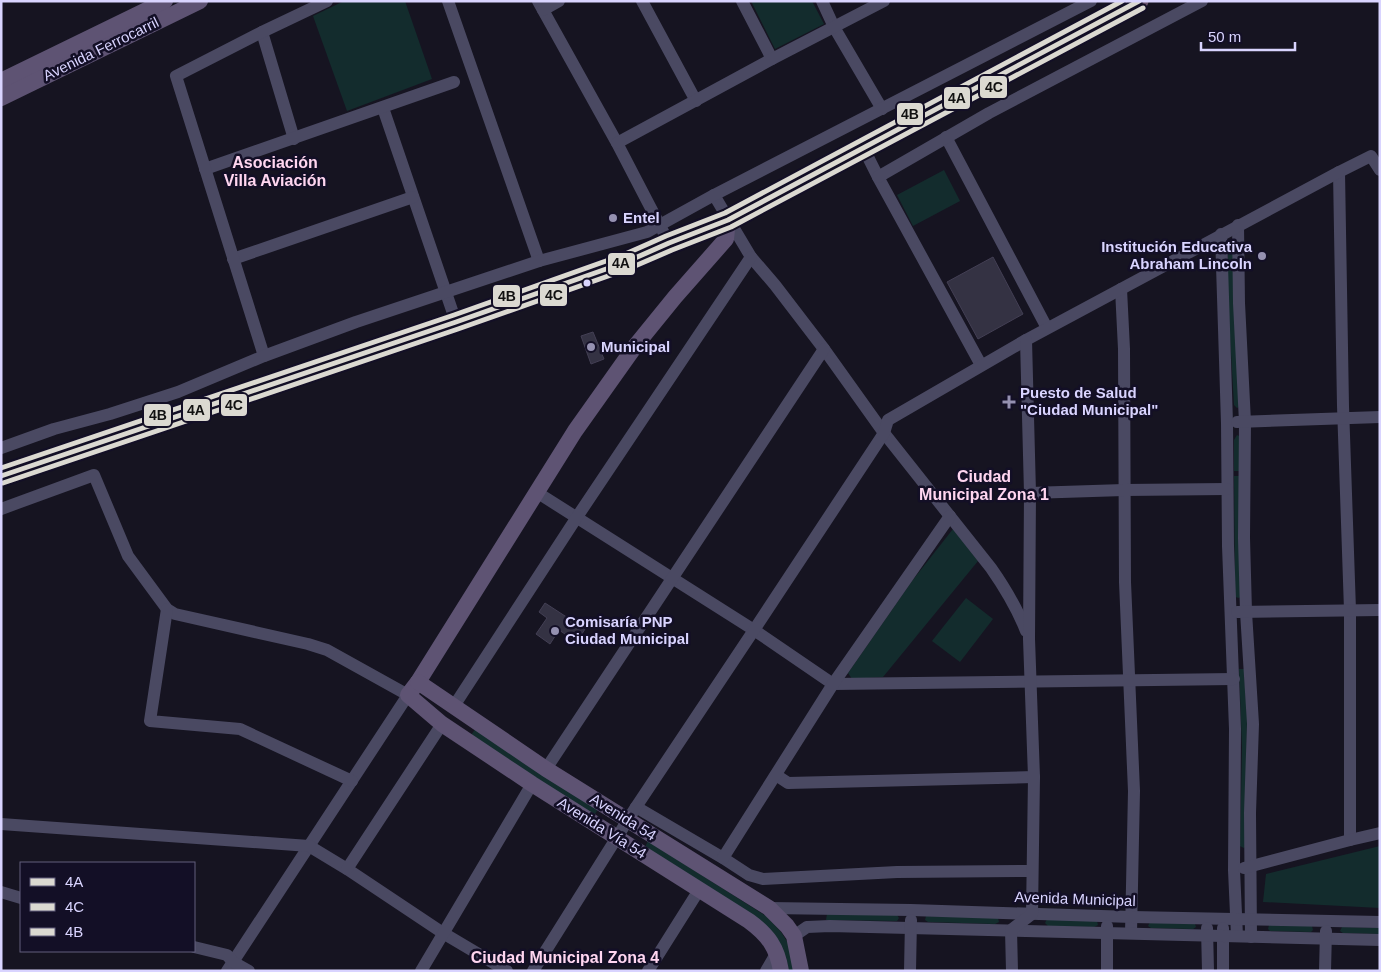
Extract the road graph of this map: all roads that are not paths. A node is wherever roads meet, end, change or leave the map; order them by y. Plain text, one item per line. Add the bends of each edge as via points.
1 (165, 1) edge
2 (200, 1) edge
3 (328, 1) edge
4 (448, 1) edge
5 (559, 1) edge
6 (642, 1) edge
7 (742, 1) edge
8 (822, 1) edge
9 (884, 1) edge
10 (1091, 1) edge
11 (1138, 1) edge
12 (1202, 1) edge
13 (541, 6) edge
14 (834, 27) junction
15 (262, 32) junction
16 (772, 59) junction
17 (1, 81) edge
18 (454, 82) dead end
19 (1, 98) edge
20 (696, 101) junction
21 (383, 108) junction
22 (882, 109) junction
23 (946, 137) junction
24 (294, 139) junction
25 (617, 143) junction
26 (863, 147) junction
27 (205, 169) junction
28 (1380, 170) edge
29 (1339, 172) junction
30 (878, 177) junction
31 (714, 195) junction
32 (413, 197) junction
33 (728, 220) junction
34 (658, 224) junction
35 (1238, 225) junction
36 (1221, 234) junction
37 (669, 243) junction
38 (751, 257) junction
39 (233, 259) junction
40 (539, 261) junction
41 (1121, 289) junction
42 (446, 292) junction
43 (456, 322) junction
44 (1047, 328) junction
45 (1026, 340) junction
46 (824, 349) junction
47 (264, 356) junction
48 (982, 365) junction
49 (1380, 417) edge
50 (1343, 418) junction
51 (1245, 422) junction
52 (1227, 423) junction
53 (884, 433) junction
54 (1, 448) edge
55 (1, 476) edge
56 (1227, 489) junction
57 (1124, 490) junction
58 (538, 493) junction
59 (1030, 493) junction
60 (1, 509) edge
61 (950, 516) junction
62 (577, 517) junction
63 (672, 578) junction
64 (168, 609) junction
65 (1350, 610) junction
66 (1380, 610) edge
67 (1230, 612) junction
68 (1246, 612) junction
69 (754, 630) junction
70 (1029, 639) junction
71 (1234, 679) junction
72 (1129, 680) junction
73 (1030, 682) junction
74 (833, 684) junction
75 (413, 689) junction
76 (454, 706) junction
77 (442, 724) junction
78 (546, 769) junction
79 (776, 775) junction
80 (1034, 777) junction
81 (352, 780) junction
82 (532, 784) junction
83 (632, 813) junction
84 (1, 824) edge
85 (1380, 834) edge
86 (617, 837) junction
87 (1350, 840) junction
88 (309, 846) junction
89 (723, 858) junction
90 (1251, 867) junction
91 (347, 869) junction
92 (1234, 870) junction
93 (1032, 871) junction
94 (699, 890) junction
95 (1, 892) edge
96 (20, 898) edge
97 (769, 908) junction
98 (910, 910) junction
99 (1032, 914) junction
100 (1108, 916) junction
101 (1132, 917) junction
102 (1207, 918) junction
103 (1223, 919) junction
104 (1236, 919) junction
105 (1252, 919) junction
106 (1326, 921) junction
107 (1380, 922) edge
108 (911, 927) junction
109 (1011, 930) junction
110 (443, 933) junction
111 (1107, 933) junction
112 (1131, 933) junction
113 (794, 936) junction
114 (1207, 936) junction
115 (1223, 936) junction
116 (1237, 936) junction
117 (1251, 937) junction
118 (1326, 938) junction
119 (1380, 940) edge
120 (195, 946) edge
121 (777, 952) junction
122 (230, 966) edge
123 (249, 971) edge
124 (421, 971) edge
125 (506, 971) edge
126 (533, 971) edge
127 (648, 971) edge
128 (766, 971) edge
129 (781, 971) edge
130 (801, 971) edge
131 (910, 971) edge
132 (1012, 971) edge
133 (1107, 971) edge
134 (1208, 971) edge
135 (1224, 971) edge
136 (1325, 971) edge

1 - 17 main road, Avenida Ferrocarril
2 - 19 main road, Avenida Ferrocarril
3 - 15 street
4 - 40 street
5 - 13 street
6 - 20 street
7 - 16 street
8 - 14 street
9 - 14 street
10 - 22 street
11 - 26 highway
12 - 23 street
13 - 25 street
14 - 16 street
14 - 22 street
15 - 24 street
15 - 27 street via 176,76
16 - 20 street
18 - 21 street
20 - 25 street
21 - 24 street
21 - 32 street
22 - 31 street
23 - 30 street
23 - 44 street
24 - 27 street
25 - 34 street
26 - 30 street
26 - 33 highway
27 - 39 street
28 - 29 street via 1371,156
29 - 35 street
29 - 50 street
30 - 48 street
31 - 33 street
31 - 34 street
32 - 39 street
32 - 42 street
33 - 37 highway
33 - 38 street
33 - 58 main road via 726,239 636,346 575,431
34 - 37 street
34 - 40 street via 647,232
35 - 36 street
35 - 51 street
36 - 41 street
36 - 52 street
37 - 43 highway via 626,262
38 - 46 street
38 - 62 street
39 - 47 street
40 - 42 street
41 - 44 street
41 - 57 street
42 - 43 street
42 - 47 street
43 - 55 highway
44 - 45 street
45 - 48 street
45 - 59 street
46 - 53 street
46 - 63 street
47 - 54 street via 178,392
48 - 53 street via 888,420
49 - 50 street
50 - 51 street
50 - 65 street
51 - 52 street
51 - 68 street
52 - 56 street
53 - 61 street
53 - 69 street
56 - 57 street
56 - 67 street
57 - 59 street
57 - 72 street
58 - 62 street
58 - 75 main road
59 - 70 street
60 - 64 street via 94,475 128,556
61 - 70 street via 1007,591
61 - 74 street
62 - 63 street
62 - 76 street
63 - 69 street
63 - 78 street
64 - 75 street via 176,614 327,650
64 - 81 street via 150,721 240,729
65 - 66 street
65 - 68 street
65 - 87 street
67 - 68 street
67 - 71 street
68 - 90 street via 1253,724
69 - 74 street
69 - 83 street
70 - 73 street
71 - 72 street
71 - 92 street
72 - 73 street
72 - 101 street via 1134,791
73 - 74 street
73 - 80 street
74 - 79 street
75 - 76 main road, Avenida 54
75 - 77 main road, Avenida Vía 54
75 - 81 street
76 - 78 main road, Avenida 54
77 - 82 main road, Avenida Vía 54
77 - 91 street
78 - 83 main road, Avenida 54
79 - 80 street via 788,783
79 - 89 street
80 - 93 street
81 - 88 street
82 - 86 main road, Avenida Vía 54
82 - 110 street
83 - 86 street
83 - 89 street
83 - 97 main road, Avenida 54
84 - 88 street
85 - 87 street
86 - 94 main road, Avenida Vía 54
86 - 126 street
87 - 90 street
88 - 91 street
88 - 122 street
89 - 93 street via 750,875 763,879 898,872
90 - 92 street
90 - 105 street
91 - 110 street
92 - 104 street
93 - 99 street
94 - 121 main road, Avenida Vía 54 via 759,928
94 - 127 street
95 - 96 street
97 - 98 street, Avenida Municipal
97 - 113 main road, Avenida 54
98 - 99 street, Avenida Municipal
98 - 108 street
99 - 100 street, Avenida Municipal
99 - 109 street
100 - 101 street, Avenida Municipal
100 - 111 street
101 - 102 street, Avenida Municipal
101 - 112 street
102 - 103 street, Avenida Municipal
102 - 114 street
103 - 104 street, Avenida Municipal
103 - 115 street
104 - 105 street, Avenida Municipal
104 - 116 street
105 - 106 street, Avenida Municipal
105 - 117 street
106 - 107 street, Avenida Municipal
106 - 118 street
108 - 109 street
108 - 113 street via 814,926
108 - 131 street
109 - 111 street
109 - 132 street
110 - 124 street
110 - 125 street
111 - 112 street
111 - 133 street
112 - 114 street
113 - 130 main road, Avenida 54
114 - 115 street
114 - 134 street
115 - 116 street
115 - 135 street
116 - 117 street
117 - 118 street
118 - 119 street
118 - 136 street
120 - 122 street via 227,955
121 - 128 street
121 - 129 main road, Avenida Vía 54
122 - 123 street

